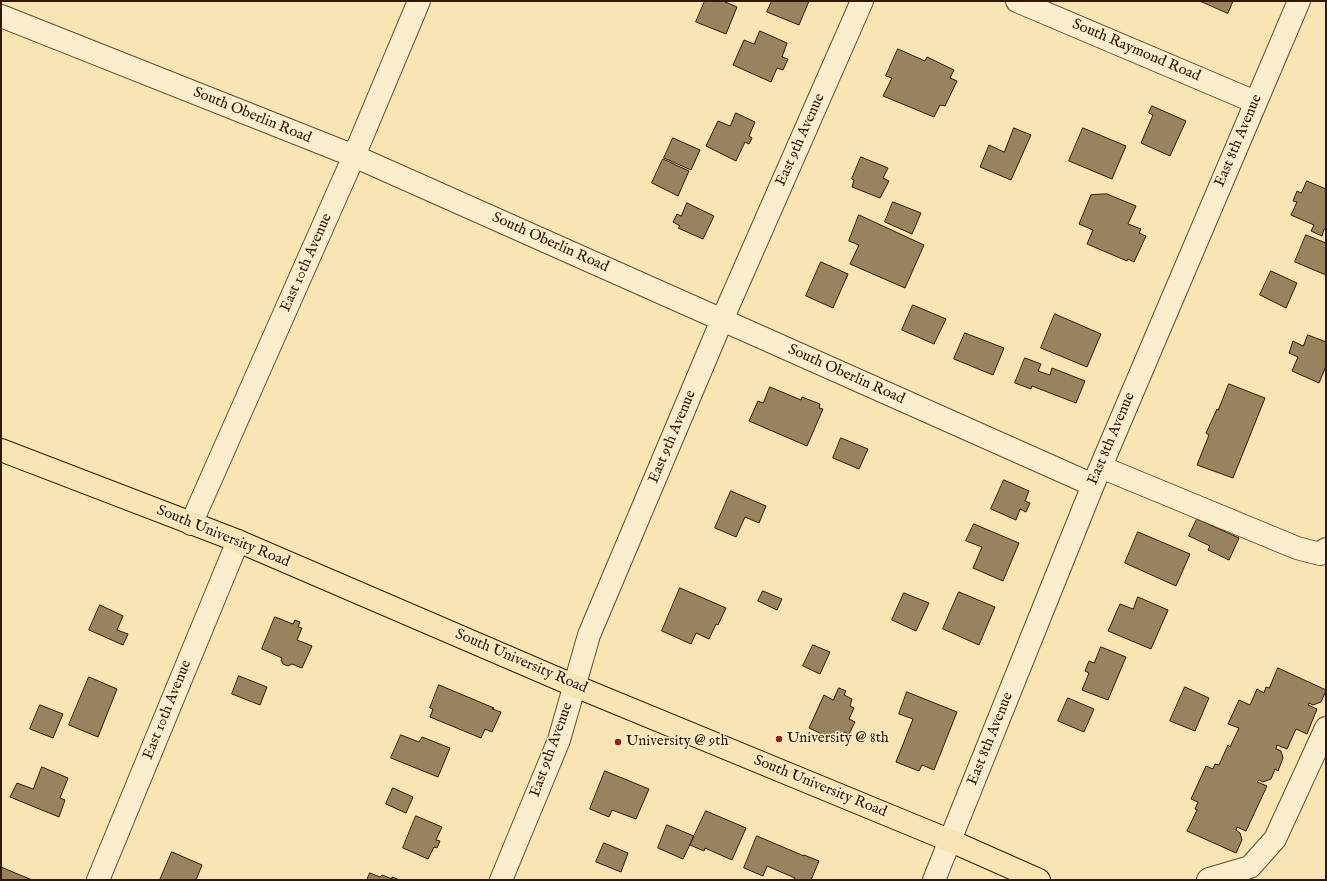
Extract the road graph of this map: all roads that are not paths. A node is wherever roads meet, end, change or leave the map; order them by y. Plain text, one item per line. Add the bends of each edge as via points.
1 (419, 1) edge
2 (862, 1) edge
3 (1017, 1) edge
4 (1299, 1) edge
5 (1, 16) edge
6 (1255, 102) junction
7 (354, 156) junction
8 (722, 320) junction
9 (1, 450) edge
10 (1097, 476) junction
11 (191, 524) junction
12 (238, 541) junction
13 (1326, 549) edge
14 (576, 686) junction
15 (1326, 728) edge
16 (951, 841) junction
17 (98, 880) edge
18 (501, 880) edge
19 (934, 880) edge
20 (1039, 880) edge
21 (1208, 880) edge

1 - 7 street, East 10th Avenue
2 - 8 street, East 9th Avenue
3 - 6 street, South Raymond Road
4 - 6 street, East 8th Avenue
5 - 7 street, South Oberlin Road
6 - 10 street, East 8th Avenue
7 - 8 street, South Oberlin Road
7 - 11 street, East 10th Avenue
8 - 10 street, South Oberlin Road
8 - 14 street, East 9th Avenue via 589,635
9 - 11 main road, South University Road
10 - 13 street, South Oberlin Road via 1297,548 1320,554
10 - 16 street, East 8th Avenue
11 - 12 main road, South University Road
12 - 14 main road, South University Road
12 - 17 street, East 10th Avenue
14 - 16 main road, South University Road
14 - 18 street, East 9th Avenue via 559,740
15 - 21 street via 1274,839 1250,867
16 - 19 street, East 8th Avenue
16 - 20 main road, South University Road

